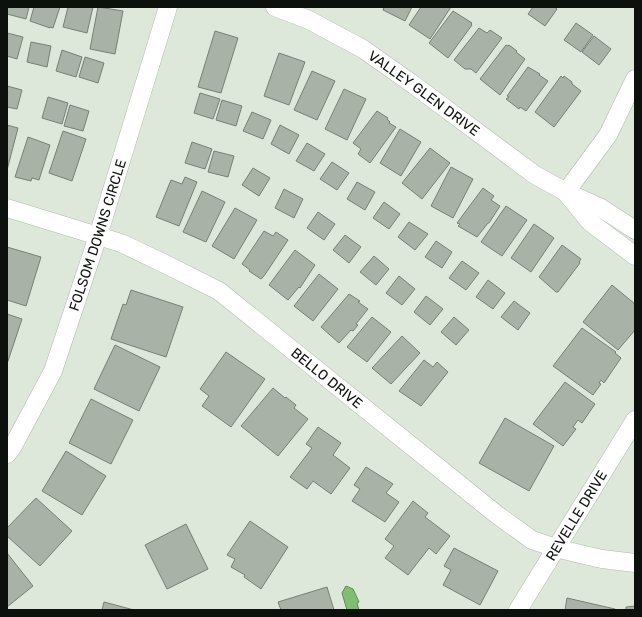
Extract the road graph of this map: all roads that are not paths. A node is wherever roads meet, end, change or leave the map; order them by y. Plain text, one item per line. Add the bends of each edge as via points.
1 (168, 7) edge
2 (275, 7) edge
3 (635, 79) edge
4 (566, 192) junction
5 (7, 208) edge
6 (635, 230) edge
7 (98, 236) junction
8 (635, 256) edge
9 (635, 420) edge
10 (7, 454) edge
11 (556, 548) junction
12 (635, 563) edge
13 (518, 610) edge

1 - 7 street, FOLSOM DOWNS CIRCLE
2 - 4 street, VALLEY GLEN DRIVE via 309,20 363,50 535,175
3 - 4 street via 608,135
4 - 6 street, VALLEY GLEN DRIVE via 601,208
4 - 8 street, VALLEY GLEN DRIVE via 590,222
5 - 7 street, BELLO DRIVE
7 - 10 street, FOLSOM DOWNS CIRCLE via 53,372
7 - 11 street, BELLO DRIVE via 128,246 219,291 496,514 532,540
9 - 11 street, REVELLE DRIVE
11 - 12 street, BELLO DRIVE via 602,559
11 - 13 street, REVELLE DRIVE

